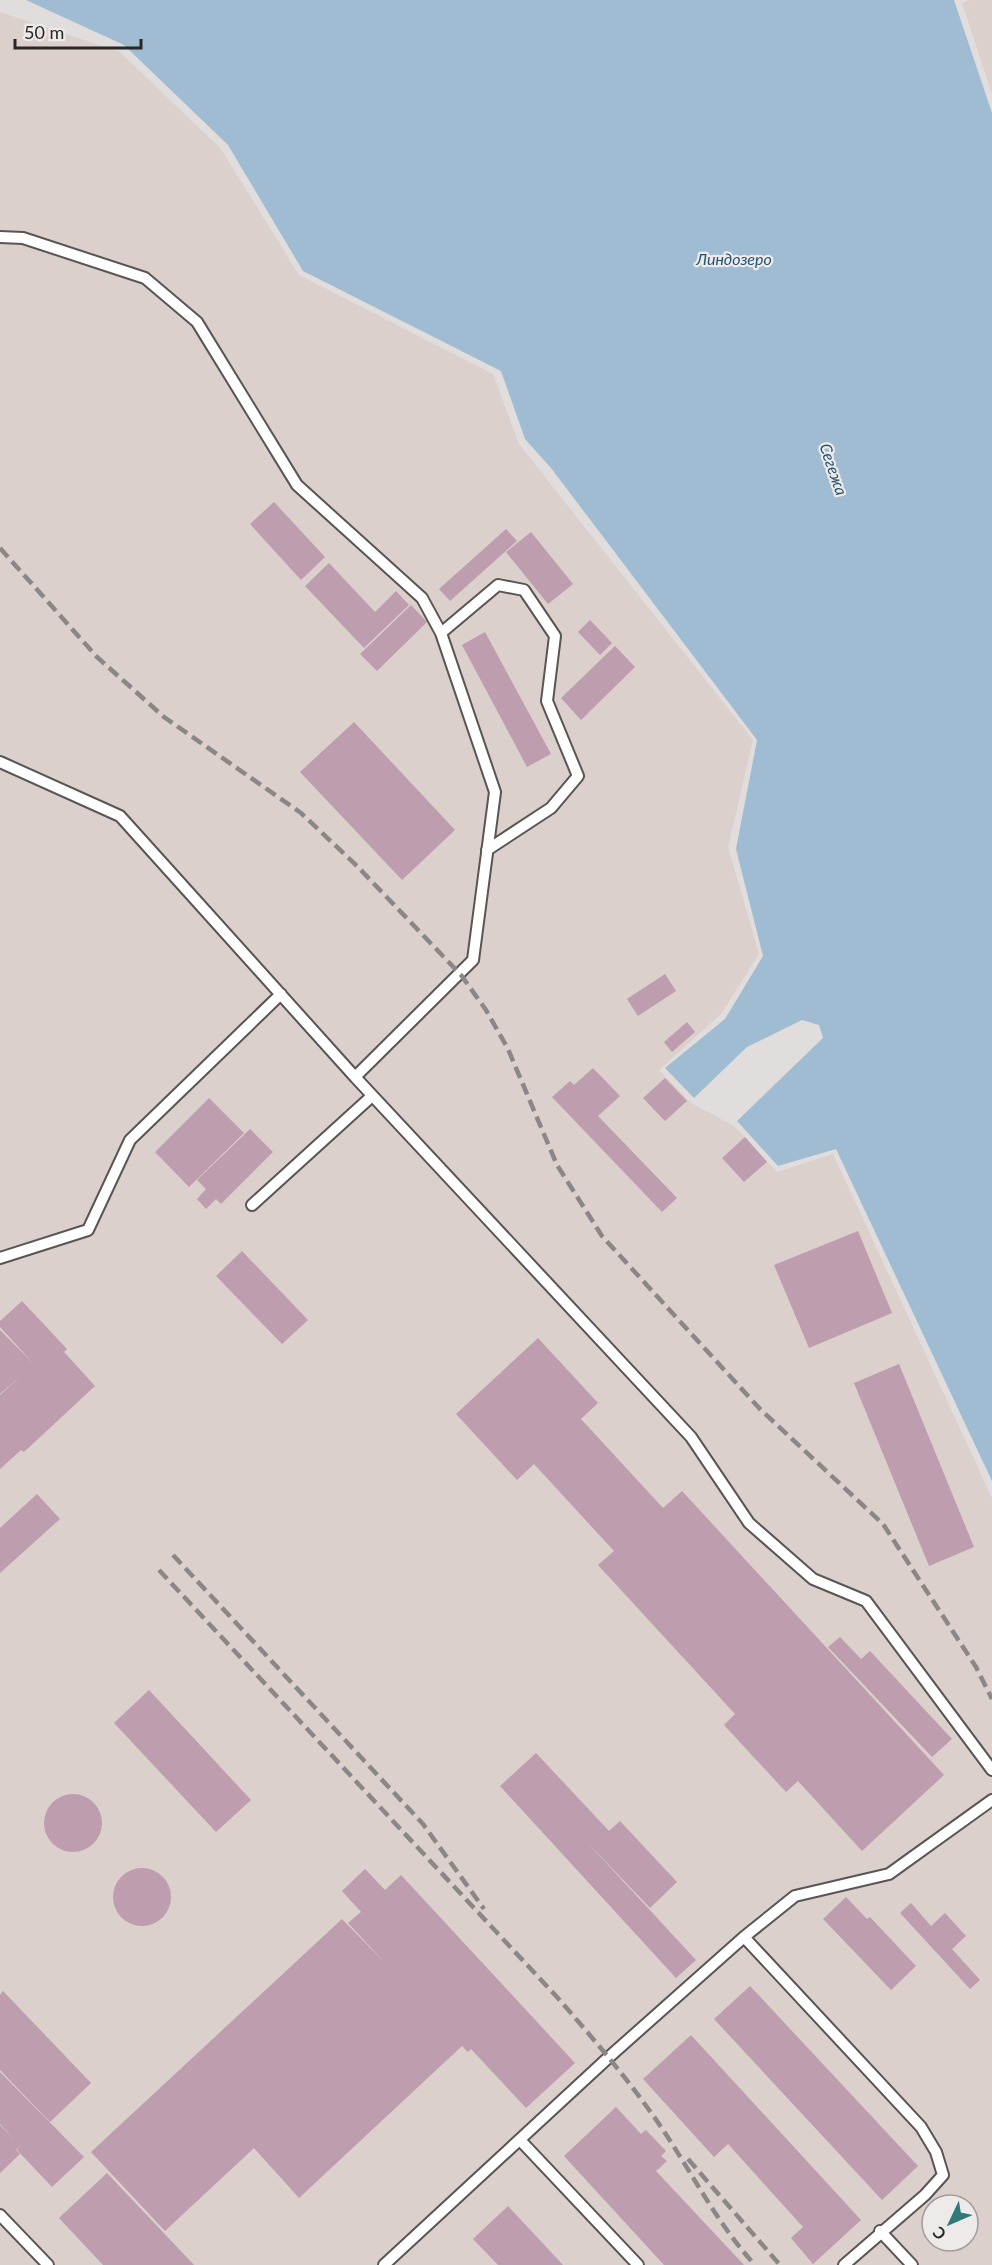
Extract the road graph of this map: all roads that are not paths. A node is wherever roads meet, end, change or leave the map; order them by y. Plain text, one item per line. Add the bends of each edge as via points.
1 (0, 237) edge
2 (441, 633) junction
3 (0, 762) edge
4 (487, 850) junction
5 (281, 994) junction
6 (355, 1077) junction
7 (372, 1096) junction
8 (252, 1205) dead end
9 (0, 1258) edge
10 (992, 1770) edge
11 (992, 1800) edge
12 (744, 1937) junction
13 (520, 2140) junction
14 (0, 2214) edge
15 (880, 2231) junction
16 (48, 2265) edge
17 (384, 2265) edge
18 (638, 2265) edge
19 (844, 2265) edge
20 (912, 2265) edge

1 - 2 lane via 23,238 145,278 197,322 297,485 422,598
2 - 4 lane via 495,792
2 - 4 lane via 498,585 524,590 555,636 547,701 578,776 551,808
3 - 5 lane via 120,816
4 - 6 lane via 473,960
5 - 6 lane
5 - 9 lane via 130,1140 88,1230
6 - 7 lane
7 - 8 lane
7 - 10 lane via 691,1437 749,1523 813,1579 866,1601
11 - 12 lane via 889,1874 795,1896
12 - 13 lane
12 - 15 lane via 921,2127 936,2152 943,2175
13 - 17 lane
13 - 18 lane
14 - 16 lane
15 - 19 lane
15 - 20 lane

